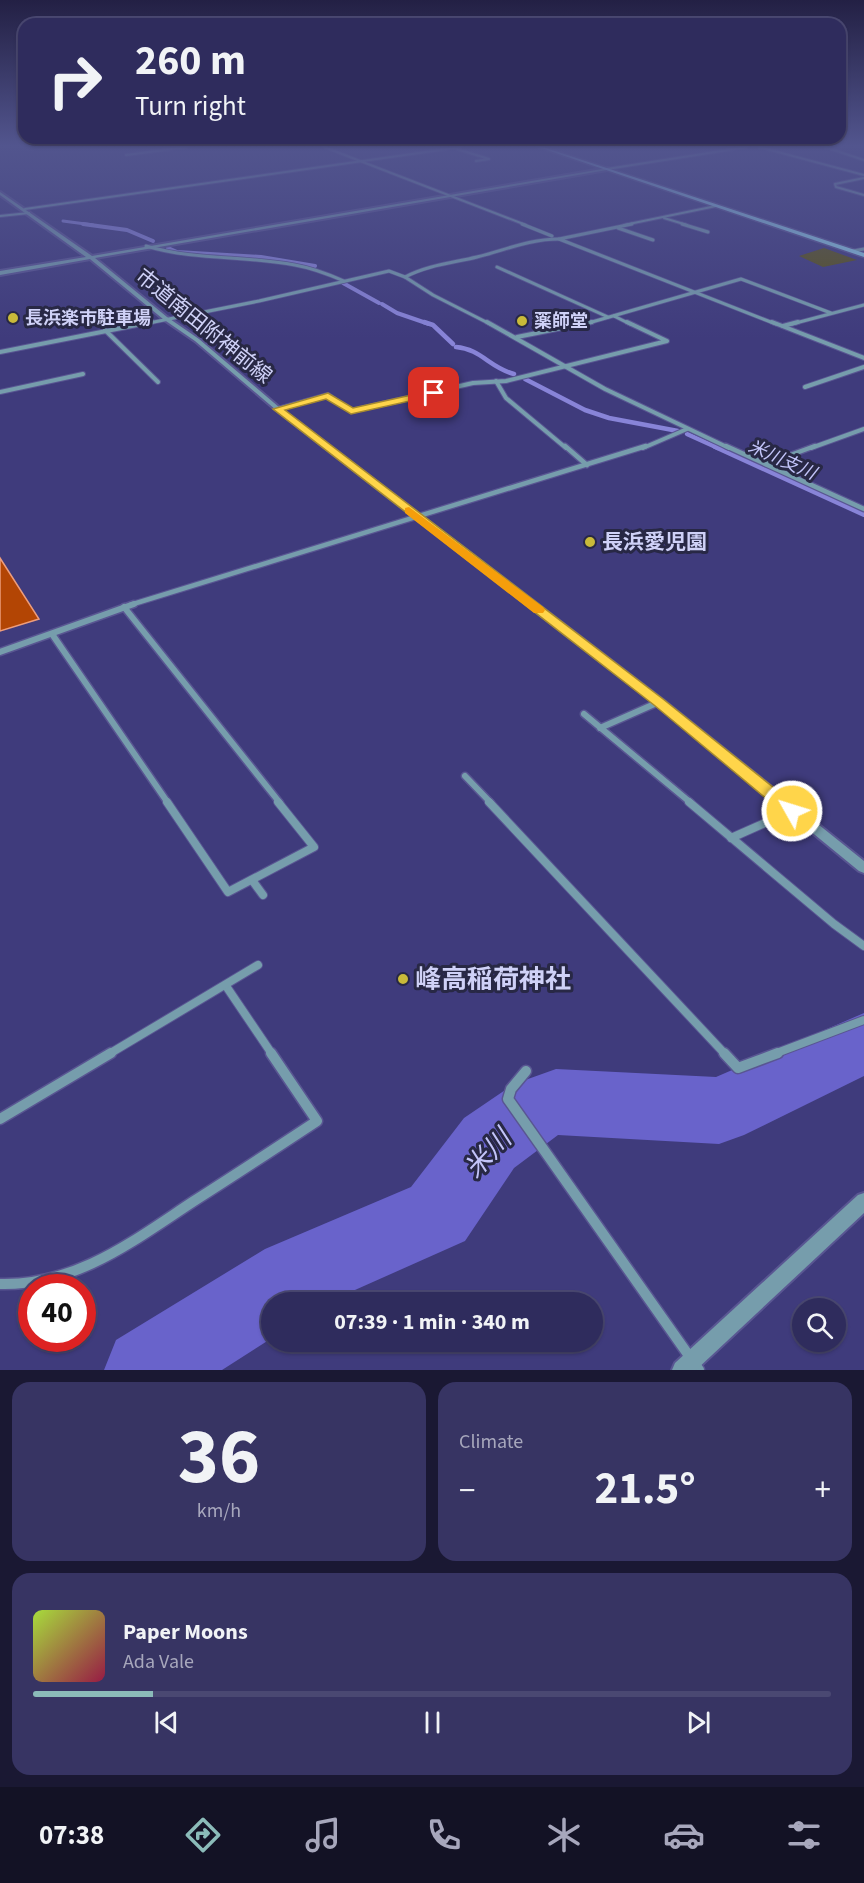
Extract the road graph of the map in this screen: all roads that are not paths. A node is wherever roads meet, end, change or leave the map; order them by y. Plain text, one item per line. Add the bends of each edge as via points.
1 (27, 211) joint
2 (358, 211) edge
3 (492, 211) edge
4 (694, 211) edge
5 (731, 211) edge
6 (0, 216) edge
7 (663, 218) junction
8 (618, 228) junction
9 (708, 232) dead end
10 (559, 239) junction
11 (653, 240) dead end
12 (146, 246) junction
13 (864, 249) edge
14 (853, 251) junction
15 (864, 255) edge
16 (90, 257) junction
17 (497, 267) dead end
18 (0, 273) edge
19 (405, 277) junction
20 (344, 281) junction
21 (694, 293) junction
22 (864, 305) edge
23 (831, 313) junction
24 (611, 317) junction
25 (165, 318) junction
26 (783, 326) junction
27 (105, 330) junction
28 (516, 337) junction
29 (0, 352) edge
30 (864, 358) edge
31 (567, 366) junction
32 (864, 367) edge
33 (83, 374) dead end
34 (496, 381) junction
35 (158, 382) dead end
36 (805, 387) dead end
37 (0, 392) edge
38 (278, 409) junction
39 (687, 429) junction
40 (864, 429) edge
41 (766, 464) junction
42 (587, 465) junction
43 (864, 509) edge
44 (417, 517) junction
45 (124, 607) junction
46 (52, 634) junction
47 (0, 652) edge
48 (658, 702) junction
49 (584, 714) dead end
50 (600, 728) junction
51 (465, 776) dead end
52 (792, 811) junction
53 (731, 838) junction
54 (864, 868) edge
55 (252, 880) junction
56 (263, 895) dead end
57 (864, 946) edge
58 (258, 965) dead end
59 (226, 986) junction
60 (864, 1020) edge
61 (526, 1071) dead end
62 (0, 1119) edge
63 (864, 1201) edge
64 (0, 1284) edge
65 (691, 1367) edge

1 - 6 street
1 - 16 street, 市道南田附神前線
2 - 12 street
3 - 10 street
4 - 7 street
5 - 14 main road
7 - 8 street
7 - 9 street
8 - 10 street
8 - 11 street
10 - 19 street via 546,238 427,267
10 - 21 street
12 - 16 street
12 - 20 street via 186,256 290,264 322,270
13 - 14 street
14 - 15 main road
16 - 18 street
16 - 25 street, 市道南田附神前線
17 - 24 street
19 - 20 street via 389,271
19 - 28 street
20 - 25 street
21 - 23 street via 741,279
21 - 24 street
21 - 26 street
22 - 23 street
23 - 26 street
24 - 28 street
24 - 31 street via 667,341
25 - 27 street
25 - 38 street, 市道南田附神前線
26 - 30 street
27 - 29 street
27 - 35 street
28 - 31 street
31 - 34 street
31 - 39 street
32 - 36 street
33 - 37 street
34 - 38 street via 466,383 351,411 328,395
34 - 42 street via 506,398
38 - 44 street, 市道南田附神前線
39 - 41 street
39 - 42 street via 636,451
40 - 41 street
41 - 43 street
42 - 44 street
44 - 45 street
44 - 48 street, 市道南田附神前線
45 - 46 street
45 - 55 street via 314,846
46 - 47 street
46 - 55 street via 228,892
48 - 50 street
48 - 52 street, 市道南田附神前線
49 - 50 street
50 - 53 street
51 - 60 street via 738,1068
52 - 53 street
52 - 54 street, 市道南田附神前線
53 - 57 street
55 - 56 street
58 - 59 street
59 - 62 street
59 - 64 street via 317,1121 85,1269 58,1279
61 - 65 street via 511,1089 508,1100
63 - 65 street

